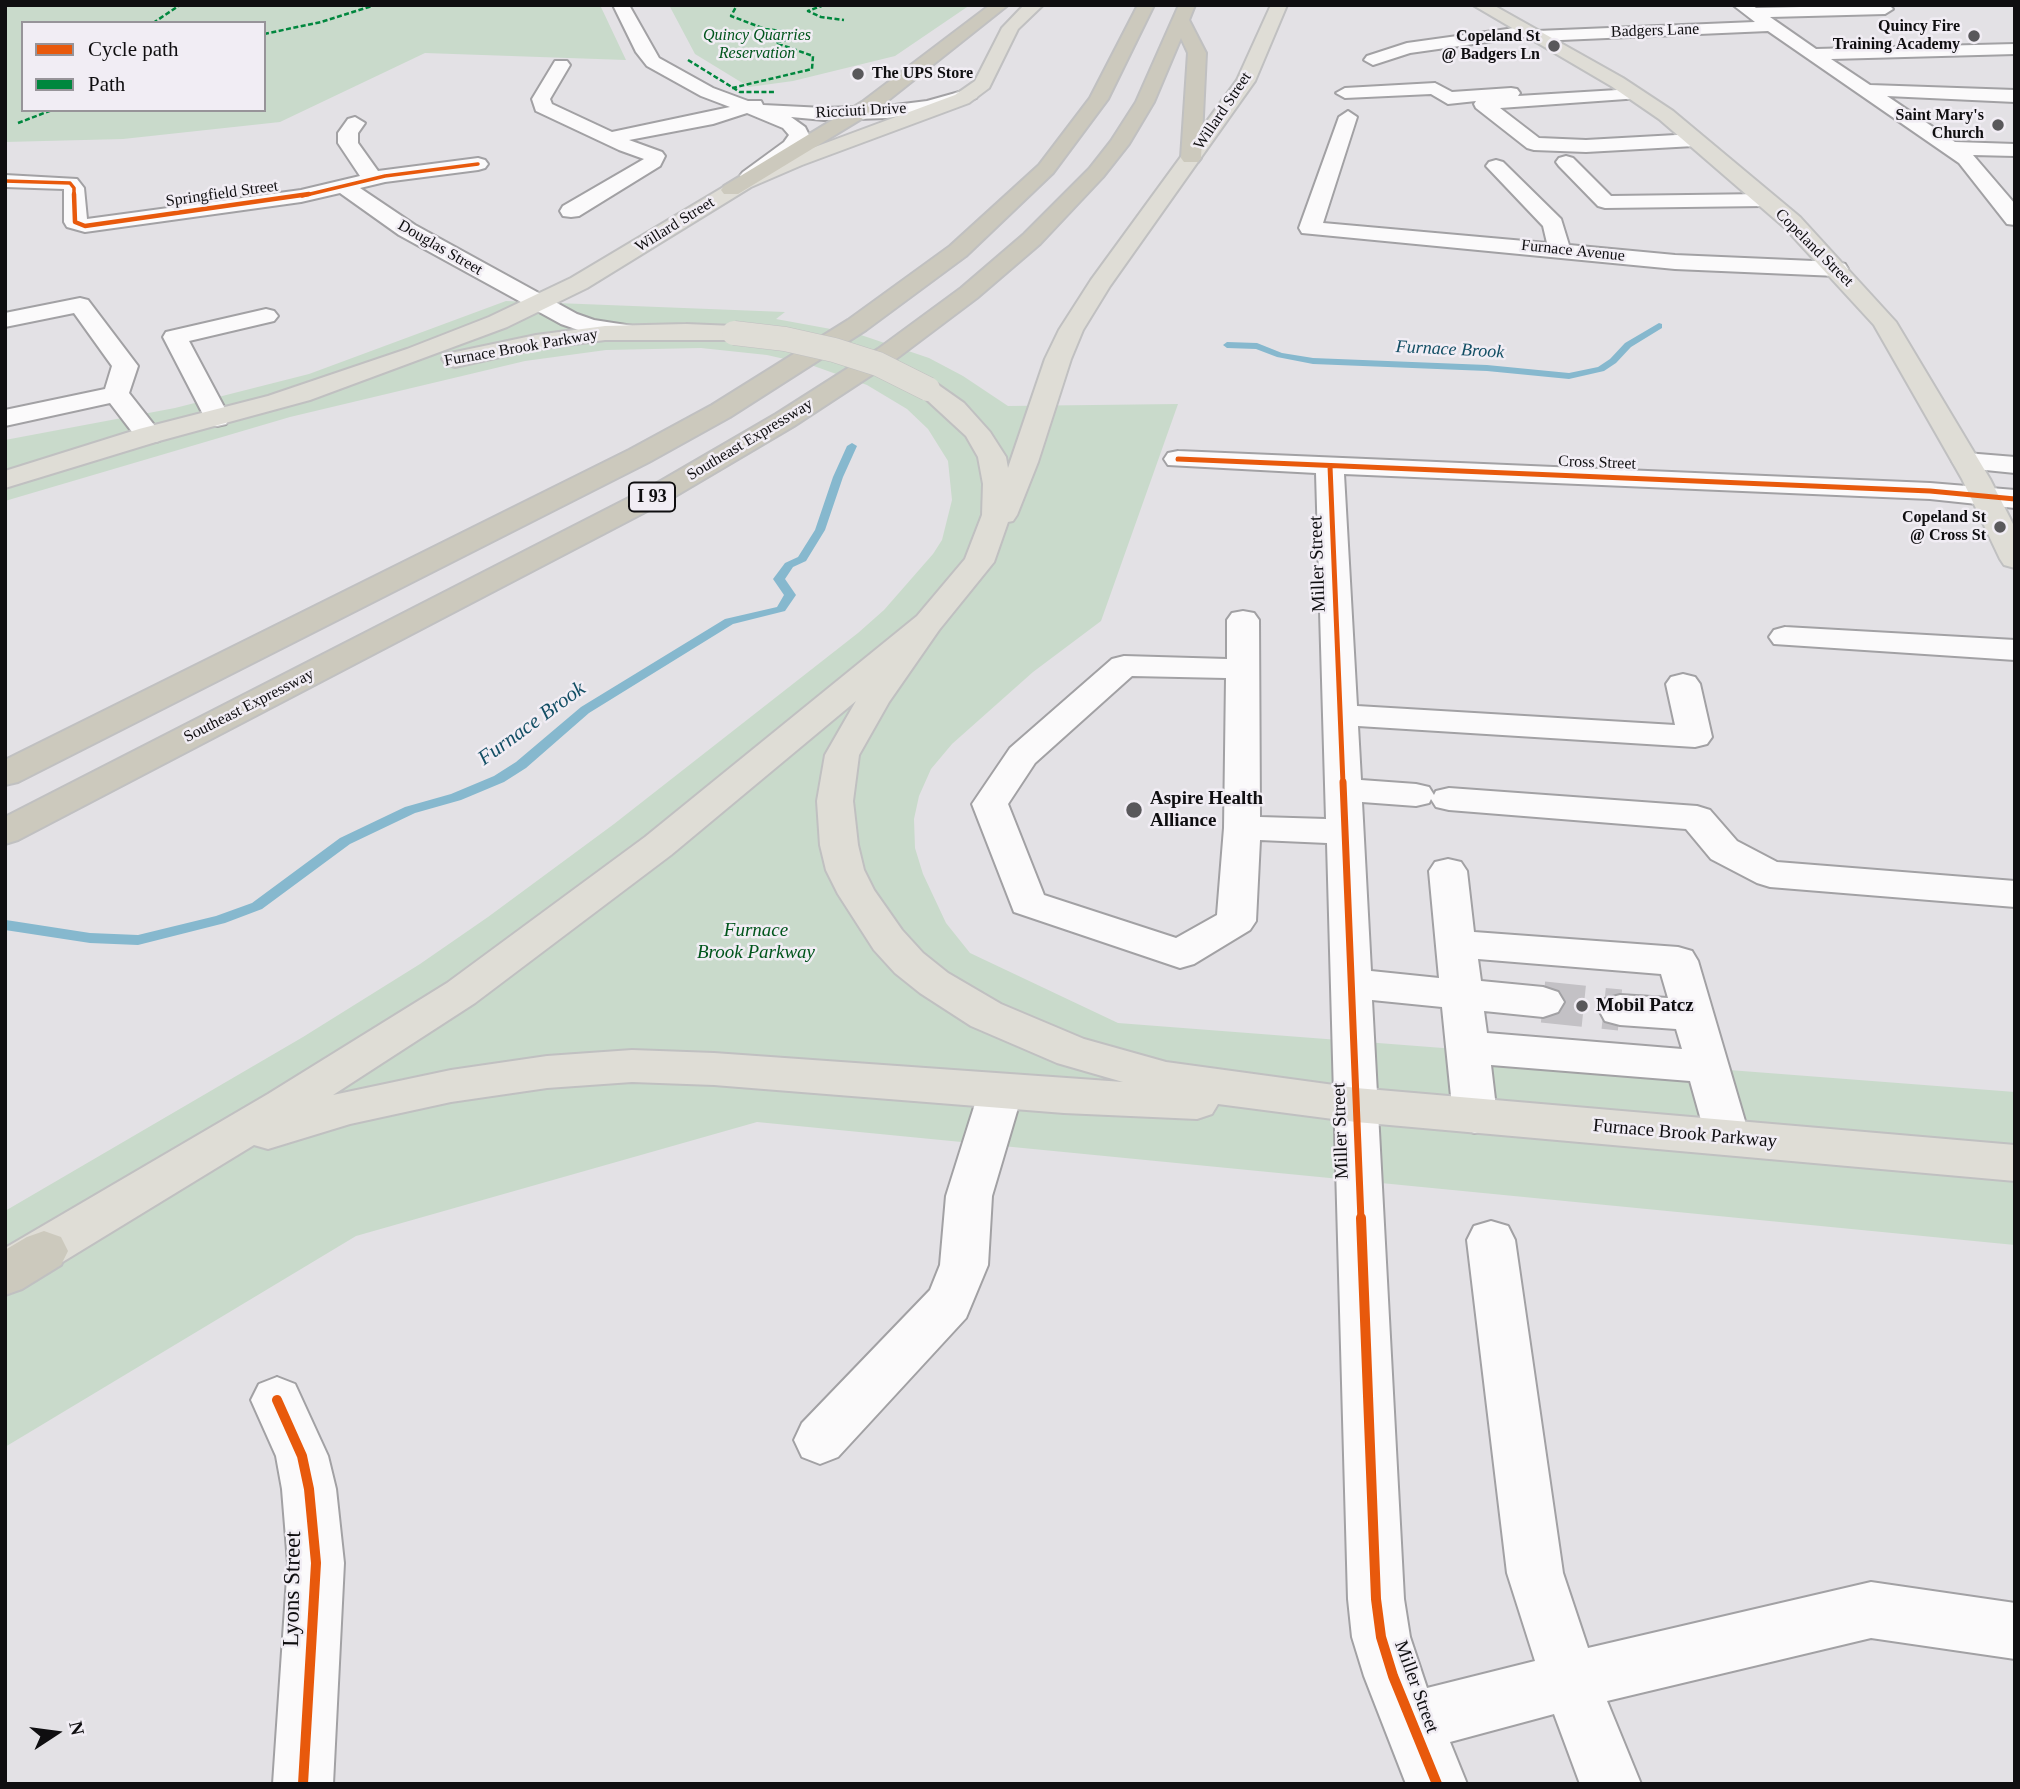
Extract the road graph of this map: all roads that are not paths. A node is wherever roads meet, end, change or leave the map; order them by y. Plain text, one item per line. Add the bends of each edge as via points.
1 (621, 5) edge
2 (1000, 5) edge
3 (1035, 5) edge
4 (1129, 5) edge
5 (1146, 5) edge
6 (1279, 5) edge
7 (1481, 5) edge
8 (1882, 7) edge
9 (1747, 9) edge
10 (1179, 10) edge
11 (1902, 19) dead end
12 (1772, 26) junction
13 (1922, 31) dead end
14 (1533, 33) junction
15 (2015, 49) edge
16 (1954, 50) junction
17 (670, 53) dead end
18 (1812, 54) junction
19 (1373, 60) dead end
20 (561, 65) dead end
21 (689, 82) junction
22 (1627, 89) junction
23 (1864, 90) junction
24 (546, 91) junction
25 (776, 92) dead end
26 (1345, 93) dead end
27 (567, 94) dead end
28 (970, 94) junction
29 (2015, 96) edge
30 (751, 107) junction
31 (858, 114) junction
32 (1348, 117) dead end
33 (355, 122) dead end
34 (610, 138) junction
35 (1694, 140) junction
36 (1949, 148) junction
37 (2015, 150) edge
38 (1191, 158) junction
39 (1566, 162) dead end
40 (478, 164) dead end
41 (1496, 166) dead end
42 (375, 179) junction
43 (5, 181) edge
44 (1990, 186) junction
45 (345, 187) junction
46 (2015, 187) edge
47 (732, 190) junction
48 (1765, 200) junction
49 (571, 211) dead end
50 (2015, 219) edge
51 (1406, 236) junction
52 (1559, 249) junction
53 (1362, 254) dead end
54 (1837, 269) junction
55 (539, 303) junction
56 (267, 316) dead end
57 (5, 320) edge
58 (630, 332) junction
59 (116, 394) junction
60 (276, 401) junction
61 (5, 418) edge
62 (217, 418) junction
63 (149, 435) junction
64 (121, 445) junction
65 (1178, 459) dead end
66 (5, 460) edge
67 (1966, 461) junction
68 (2015, 465) edge
69 (1330, 466) junction
70 (5, 480) edge
71 (1985, 495) junction
72 (2015, 499) edge
73 (987, 545) junction
74 (2015, 559) edge
75 (1243, 620) dead end
76 (928, 623) junction
77 (1785, 637) dead end
78 (2015, 650) edge
79 (1243, 669) junction
80 (1683, 684) dead end
81 (1340, 715) junction
82 (5, 751) edge
83 (5, 774) edge
84 (1343, 790) junction
85 (5, 808) edge
86 (1242, 828) junction
87 (5, 832) edge
88 (1345, 832) junction
89 (1448, 871) dead end
90 (2015, 894) edge
91 (1455, 944) junction
92 (1351, 984) junction
93 (1462, 996) junction
94 (1544, 1003) tunnel mouth
95 (1620, 1010) tunnel mouth
96 (1693, 1015) junction
97 (1468, 1047) junction
98 (1709, 1067) junction
99 (1001, 1091) junction
100 (1356, 1105) junction
101 (1475, 1116) junction
102 (1728, 1138) junction
103 (2015, 1163) edge
104 (187, 1164) junction
105 (1492, 1240) dead end
106 (18, 1266) edge
107 (277, 1400) dead end
108 (820, 1440) dead end
109 (2015, 1631) edge
110 (1570, 1681) junction
111 (1411, 1722) junction
112 (303, 1784) edge
113 (1437, 1784) edge
114 (1611, 1784) edge

1 - 21 street, Ricciuti Drive via 648,58
2 - 31 highway
3 - 28 main road, Willard Street via 1014,22 987,78
4 - 82 highway via 1080,97 1019,174 914,265 815,334 584,467
5 - 83 highway, I 93 via 1099,99 1046,169 950,257 857,325 721,411 639,456
6 - 38 main road, Willard Street via 1251,73
7 - 14 main road, Copeland Street
8 - 9 street
8 - 11 street
9 - 12 street
10 - 38 highway via 1197,53
10 - 85 highway, I 93 via 1089,156 1012,236 875,342 641,484
10 - 87 highway, Southeast Expressway / I 93 via 1151,89 1133,123 1082,188 992,274 887,354 662,492
12 - 14 street, Badgers Lane
12 - 18 street
13 - 16 street
14 - 19 street, Badgers Lane via 1407,48
14 - 22 main road, Copeland Street
15 - 16 street
16 - 18 street
17 - 21 street
18 - 23 street
20 - 24 street
21 - 30 street, Ricciuti Drive
22 - 26 street via 1448,98 1435,88
22 - 35 main road, Copeland Street
22 - 35 street via 1483,104 1534,144
23 - 29 street
23 - 36 street
24 - 27 street
24 - 34 street via 540,102 543,107
25 - 30 street
28 - 31 street, Ricciuti Drive via 916,108
28 - 47 main road, Willard Street
30 - 31 street, Ricciuti Drive
30 - 34 street
30 - 47 street, Ricciuti Drive via 790,124 799,135
31 - 47 highway
32 - 51 street, Furnace Avenue via 1310,228
33 - 42 street via 348,143
34 - 49 street via 655,159
35 - 48 main road, Copeland Street
36 - 37 street
36 - 44 street via 1973,165
38 - 73 main road, Willard Street via 1071,330 1013,493
39 - 48 street via 1605,202
40 - 42 street, Springfield Street
41 - 52 street via 1553,224
42 - 45 street, Springfield Street
43 - 45 street, Springfield Street via 70,183 75,222 85,226
44 - 46 street
44 - 50 street
45 - 55 street, Douglas Street via 407,230
47 - 55 main road, Willard Street
48 - 54 main road, Copeland Street
51 - 52 street, Furnace Avenue
51 - 53 street
52 - 54 street, Furnace Avenue via 1723,265
54 - 67 main road, Copeland Street via 1884,322
55 - 58 street, Douglas Street via 578,323
55 - 60 main road, Willard Street via 438,346
56 - 62 street via 175,337
57 - 59 street via 80,305 125,366
58 - 60 main road, Furnace Brook Parkway via 514,346
58 - 73 main road, Furnace Brook Parkway, bridge via 734,333 785,339 846,353 928,389 967,421 992,457 997,500
59 - 61 street
59 - 63 street
60 - 62 main road, Furnace Brook Parkway
62 - 63 main road, Furnace Brook Parkway
63 - 64 main road, Furnace Brook Parkway
64 - 66 main road
64 - 70 main road, Furnace Brook Parkway
65 - 69 street, Cross Street
67 - 68 street
67 - 71 main road, Copeland Street
69 - 71 street, Cross Street
69 - 81 street, Miller Street
71 - 72 street, Cross Street
71 - 74 main road, Copeland Street
73 - 76 main road, Furnace Brook Parkway via 979,562
75 - 79 street
76 - 100 main road, Furnace Brook Parkway via 853,733 837,778 836,823 845,870 888,940 934,983 986,1016 1072,1052 1199,1084
76 - 104 main road, Furnace Brook Parkway via 668,837 520,950 412,1025
77 - 78 street
79 - 86 street
79 - 86 street via 1124,666 1022,756 990,804 1028,903 1180,954 1236,921
80 - 81 street via 1695,737
81 - 84 street, Miller Street
84 - 88 street, Miller Street
84 - 90 street via 1697,818 1724,850 1770,874
86 - 88 street
88 - 92 street, Miller Street
89 - 91 street
91 - 93 street
91 - 96 street via 1678,961
92 - 93 street
92 - 100 street, Miller Street
93 - 94 street
93 - 97 street
95 - 96 street
96 - 98 street
97 - 98 street
97 - 101 street
98 - 102 street
99 - 100 main road, Furnace Brook Parkway
99 - 104 main road, Furnace Brook Parkway via 673,1067 547,1072 350,1107
99 - 108 street via 969,1196 964,1265 949,1303
100 - 101 main road, Furnace Brook Parkway
100 - 111 street, Miller Street via 1376,1599 1381,1637
101 - 102 main road, Furnace Brook Parkway
102 - 103 main road, Furnace Brook Parkway
104 - 106 main road, Furnace Brook Parkway
105 - 110 street via 1535,1573
107 - 112 street, Lyons Street via 302,1456 315,1550
109 - 110 street via 1871,1610
110 - 111 street
110 - 114 street
111 - 113 street, Miller Street

